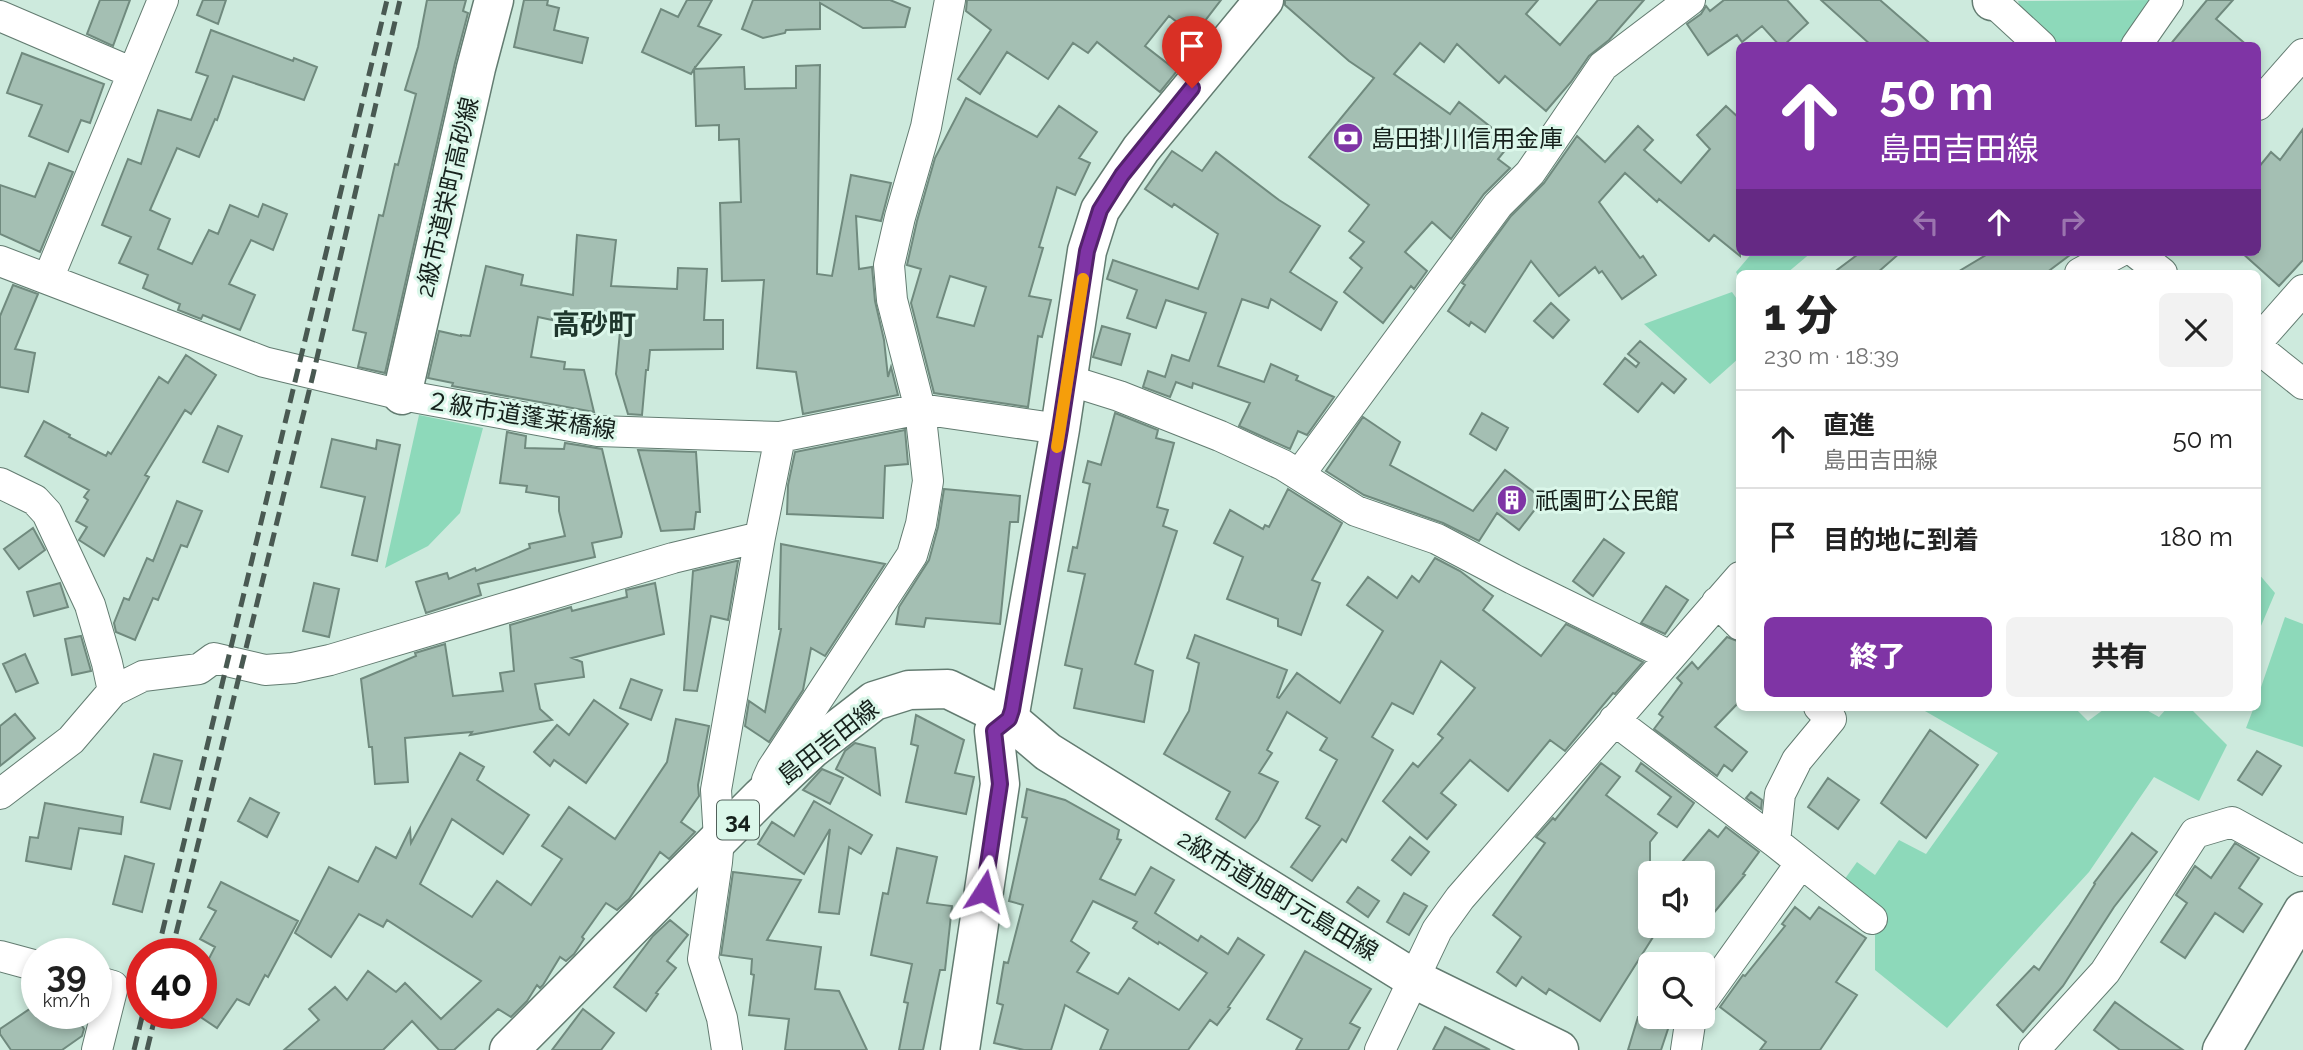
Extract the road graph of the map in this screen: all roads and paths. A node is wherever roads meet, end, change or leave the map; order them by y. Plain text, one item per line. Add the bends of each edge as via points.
1 (163, 0) edge
2 (494, 0) edge
3 (950, 0) edge
4 (1264, 0) edge
5 (1690, 0) edge
6 (1992, 0) edge
7 (2168, 0) edge
8 (0, 16) edge
9 (2037, 42) edge
10 (2139, 42) edge
11 (2303, 54) edge
12 (133, 73) junction
13 (2261, 102) edge
14 (2112, 256) edge
15 (2140, 256) edge
16 (0, 261) edge
17 (2086, 270) edge
18 (2158, 270) edge
19 (48, 279) junction
20 (2303, 290) edge
21 (2261, 338) edge
22 (2261, 350) edge
23 (1068, 380) junction
24 (2303, 384) edge
25 (402, 395) junction
26 (920, 408) junction
27 (1060, 429) junction
28 (780, 438) junction
29 (1299, 475) junction
30 (0, 483) edge
31 (760, 537) junction
32 (1736, 581) edge
33 (1717, 602) junction
34 (1736, 621) edge
35 (1670, 656) junction
36 (113, 691) junction
37 (1823, 711) edge
38 (1009, 719) junction
39 (1614, 720) junction
40 (0, 794) edge
41 (761, 797) junction
42 (719, 839) junction
43 (1775, 842) junction
44 (2303, 861) edge
45 (1801, 863) junction
46 (2303, 911) edge
47 (1872, 919) dead end
48 (0, 956) edge
49 (21, 962) edge
50 (1415, 979) junction
51 (1715, 983) edge
52 (102, 1029) edge
53 (1689, 1029) edge
54 (1536, 1045) edge
55 (97, 1050) edge
56 (509, 1050) edge
57 (727, 1050) edge
58 (960, 1050) edge
59 (1380, 1050) edge
60 (1686, 1050) edge
61 (2034, 1050) edge
62 (2222, 1050) edge

1 - 12 street
2 - 25 street, 2級市道栄町高砂線
3 - 26 street via 926,127 889,265 892,300
4 - 23 street via 1141,149 1100,210 1087,251
5 - 29 street via 1603,66 1530,173 1498,205
6 - 9 street
7 - 10 street
8 - 12 street
11 - 13 street
12 - 19 street
14 - 17 street
15 - 18 street
16 - 19 street, ２級市道蓬莱橋線
19 - 25 street, ２級市道蓬莱橋線 via 264,362
20 - 21 street
22 - 24 street
23 - 27 street
23 - 29 street via 1220,436
25 - 28 street, ２級市道蓬莱橋線 via 598,431
26 - 27 street, ２級市道蓬莱橋線
26 - 28 street, ２級市道蓬莱橋線
26 - 41 street via 928,481 912,555 772,769
27 - 38 street
28 - 31 street
29 - 35 street via 1356,511 1437,539
30 - 36 street via 35,500 47,513 90,605
31 - 36 street via 673,558 330,660 265,670 214,658 199,669 143,676
31 - 42 street via 716,790
32 - 33 street
33 - 34 street
33 - 35 street
35 - 39 street
36 - 40 street via 71,740
37 - 43 street via 1830,719 1797,760 1780,794
38 - 41 street, 島田吉田線 / 34 via 948,690 909,690 874,701 812,749
38 - 50 street, 2級市道旭町元島田線 via 1048,752
38 - 58 street via 994,731 1000,784
39 - 43 street
39 - 50 street via 1460,898 1437,930
41 - 42 street, 島田吉田線 / 34
42 - 56 street, 島田吉田線 / 34
42 - 57 street via 703,959
43 - 45 street
44 - 61 street via 2232,822 2195,833 2105,972
45 - 47 street
45 - 51 street
46 - 62 street
48 - 49 street
50 - 54 street, 2級市道旭町元島田線
50 - 59 street
52 - 55 street
53 - 60 street

